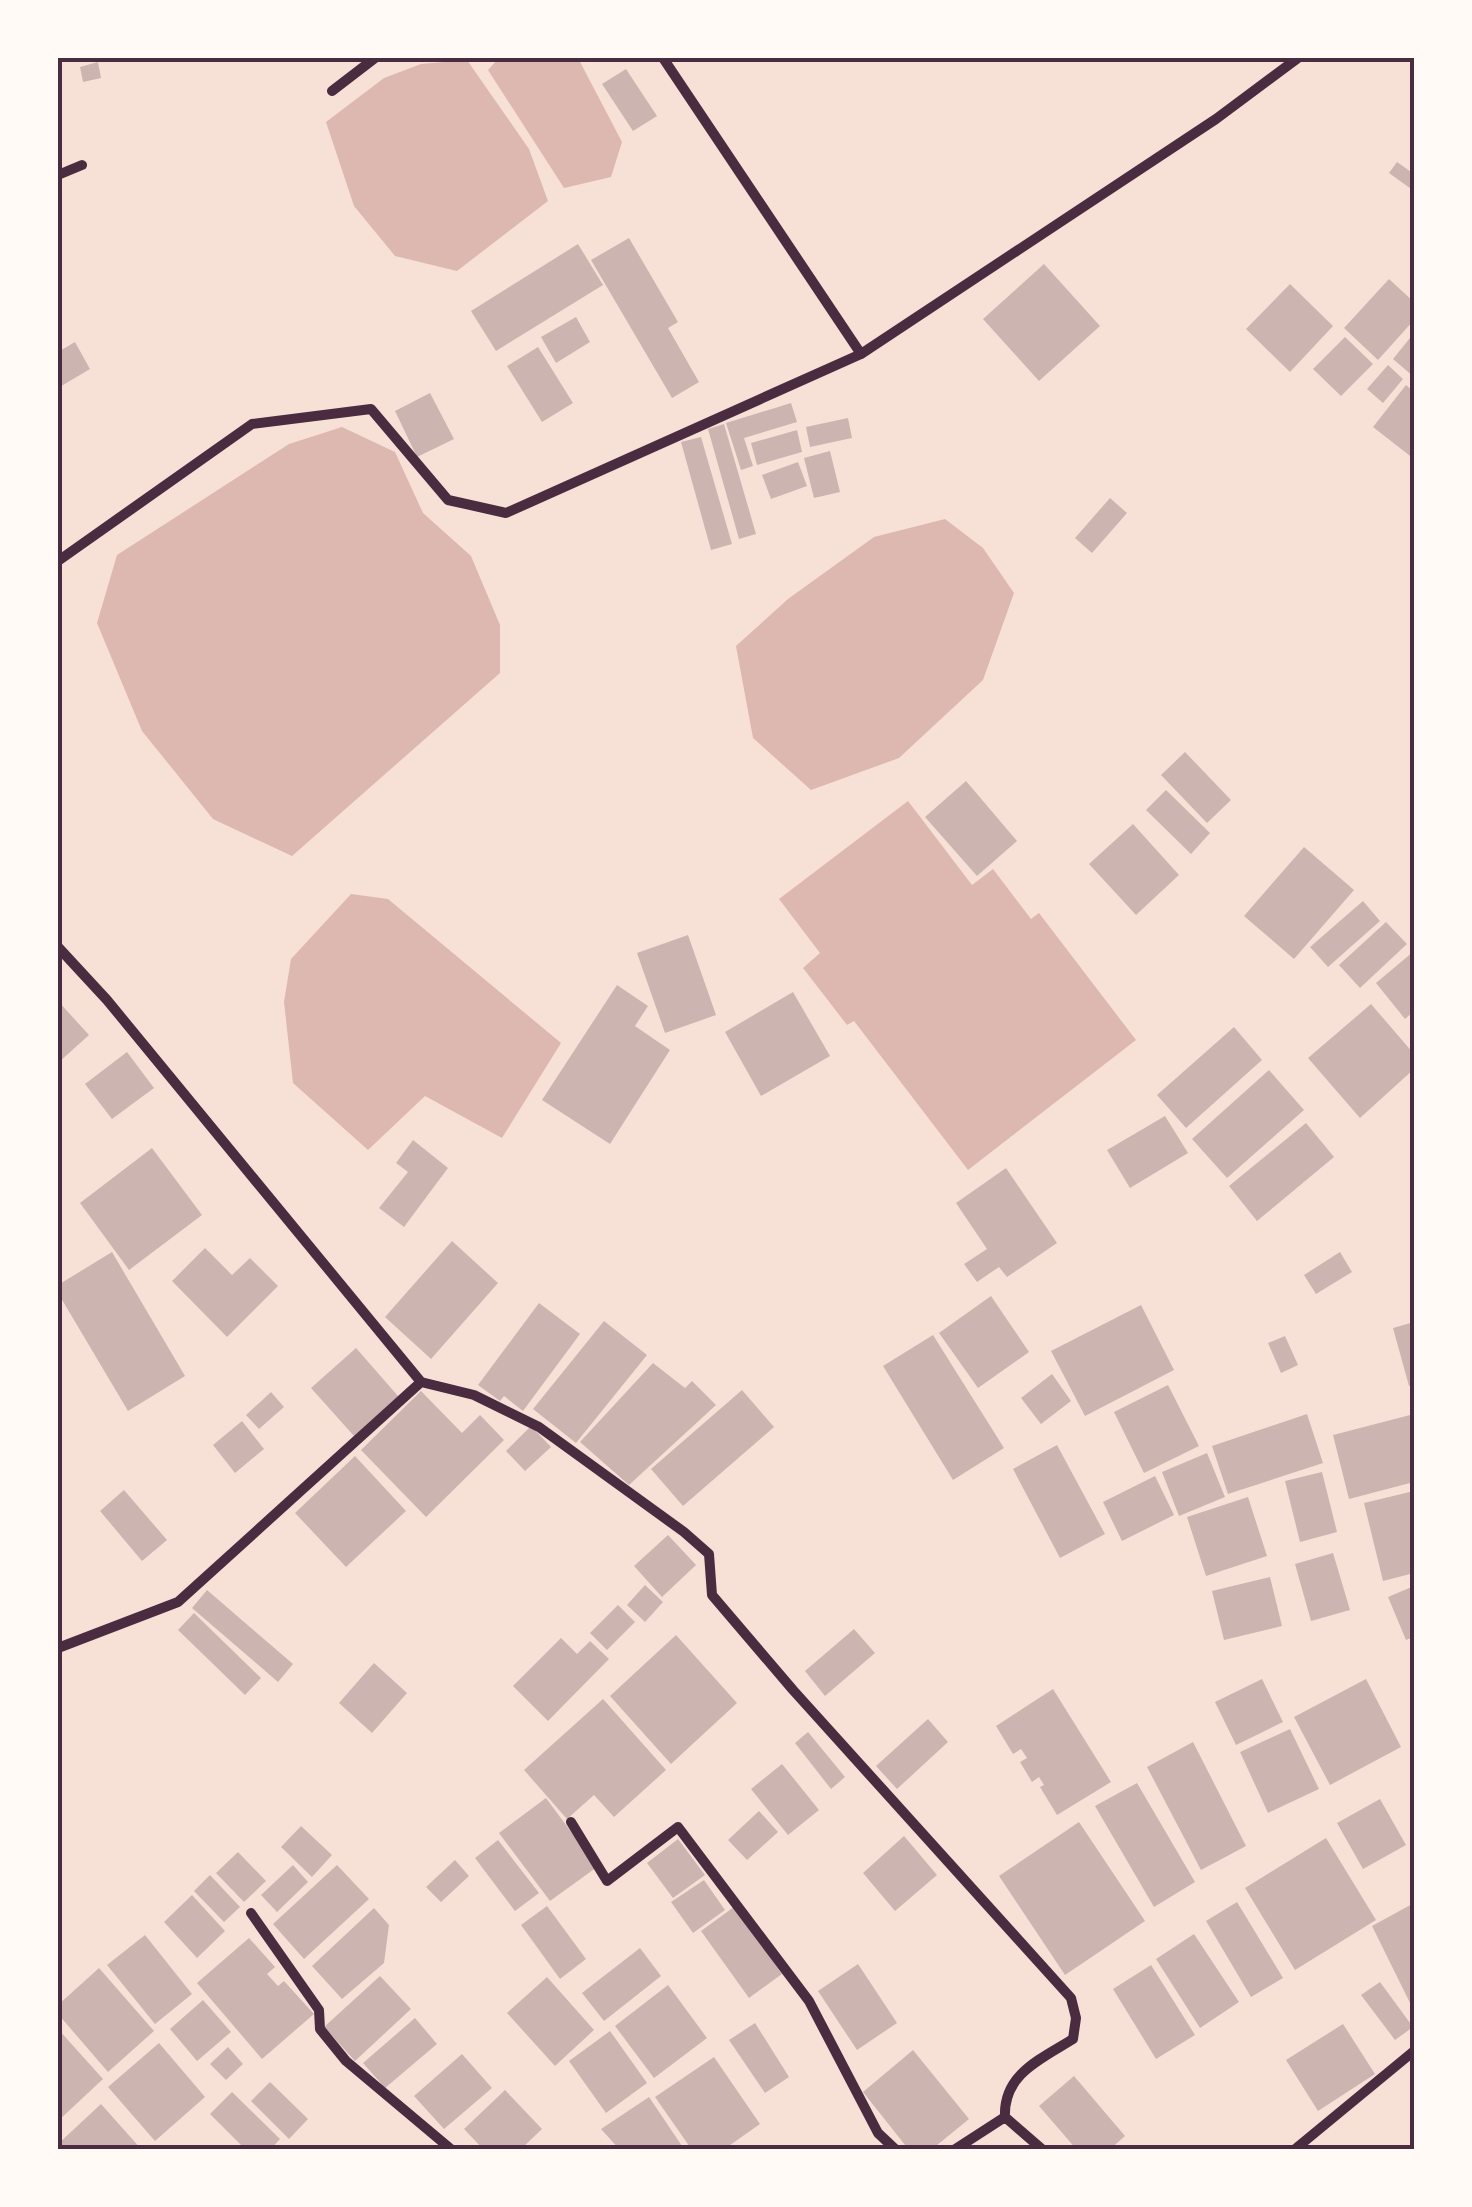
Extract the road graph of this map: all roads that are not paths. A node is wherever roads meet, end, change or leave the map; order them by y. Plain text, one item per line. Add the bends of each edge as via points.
1 (375, 58) edge
2 (663, 58) edge
3 (1298, 58) edge
4 (332, 91) dead end
5 (82, 165) dead end
6 (58, 175) edge
7 (861, 354) junction
8 (58, 561) edge
9 (58, 948) edge
10 (421, 1382) junction
11 (58, 1648) edge
12 (571, 1822) dead end
13 (252, 1913) dead end
14 (1414, 2051) edge
15 (1005, 2117) junction
16 (452, 2150) edge
17 (896, 2150) edge
18 (954, 2150) edge
19 (1043, 2150) edge
20 (1294, 2150) edge

1 - 4 street
2 - 7 street
3 - 7 street
5 - 6 street
7 - 8 street via 506,513 448,500 371,409 252,424
9 - 10 street
10 - 11 street via 178,1602
10 - 15 street via 474,1395 539,1426 709,1554 712,1595 1071,1998 1073,2039 1024,2069 1004,2098
12 - 17 street via 608,1881 678,1827 809,2001 878,2133
13 - 16 street via 320,2010 320,2030 346,2061
14 - 20 street
15 - 18 street
15 - 19 street

